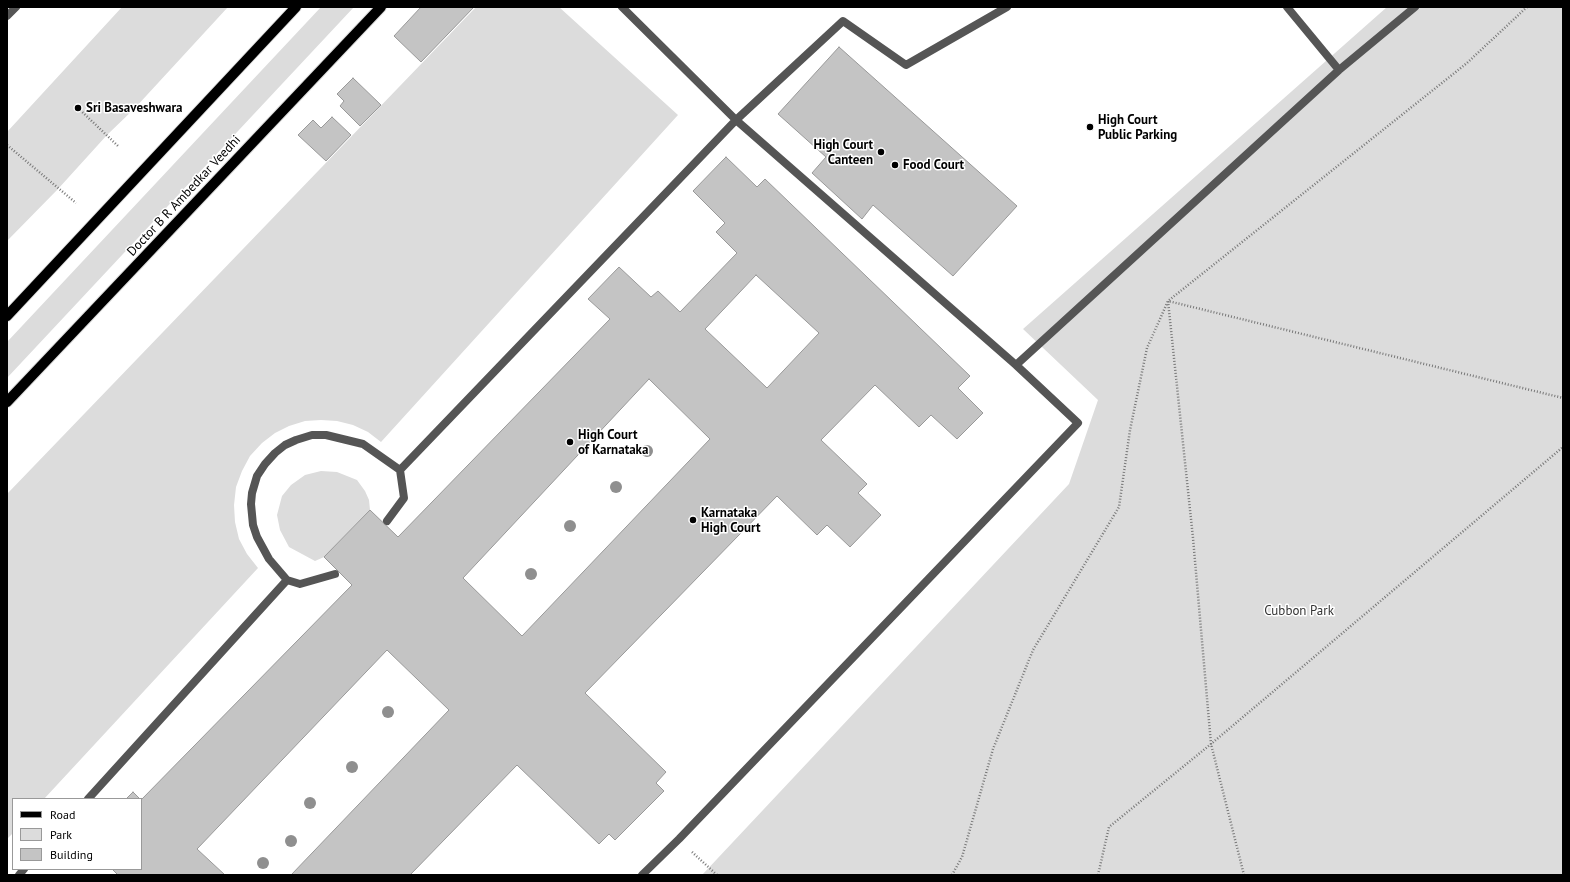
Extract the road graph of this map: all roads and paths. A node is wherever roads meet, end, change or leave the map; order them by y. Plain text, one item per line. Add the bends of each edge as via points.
1 (16, 7) edge
2 (296, 7) edge
3 (381, 7) edge
4 (622, 7) edge
5 (1007, 7) edge
6 (1286, 7) edge
7 (1415, 7) edge
8 (1527, 7) edge
9 (7, 16) edge
10 (1340, 70) junction
11 (78, 108) dead end
12 (736, 120) junction
13 (7, 145) edge
14 (118, 146) dead end
15 (76, 203) dead end
16 (1168, 301) junction
17 (7, 316) edge
18 (1016, 365) junction
19 (1563, 398) edge
20 (7, 402) edge
21 (1563, 448) edge
22 (400, 470) junction
23 (387, 521) dead end
24 (335, 574) dead end
25 (287, 580) junction
26 (1211, 744) junction
27 (89, 798) edge
28 (679, 839) junction
29 (642, 875) edge
30 (717, 875) edge
31 (952, 875) edge
32 (1098, 875) edge
33 (1244, 875) edge

1 - 9 lane
2 - 17 main road
3 - 20 main road, Doctor B R Ambedkar Veedhi
4 - 12 lane
5 - 12 lane via 906,65 843,21
6 - 10 lane
7 - 10 lane
8 - 16 path via 1467,63
10 - 18 lane
11 - 14 path
12 - 18 lane
12 - 22 lane
13 - 15 path
16 - 19 path
16 - 26 path via 1194,538
16 - 31 path via 1147,348 1130,430 1119,507 1033,650 993,749 962,857
18 - 28 lane via 1078,423
21 - 26 path
22 - 23 lane via 404,498
22 - 25 lane via 363,444 326,435 312,435 296,440 275,453 257,476 252,493 252,508 255,531 262,548
24 - 25 lane via 300,584
25 - 27 lane
26 - 32 path via 1109,827
26 - 33 path
28 - 29 lane
28 - 30 path

